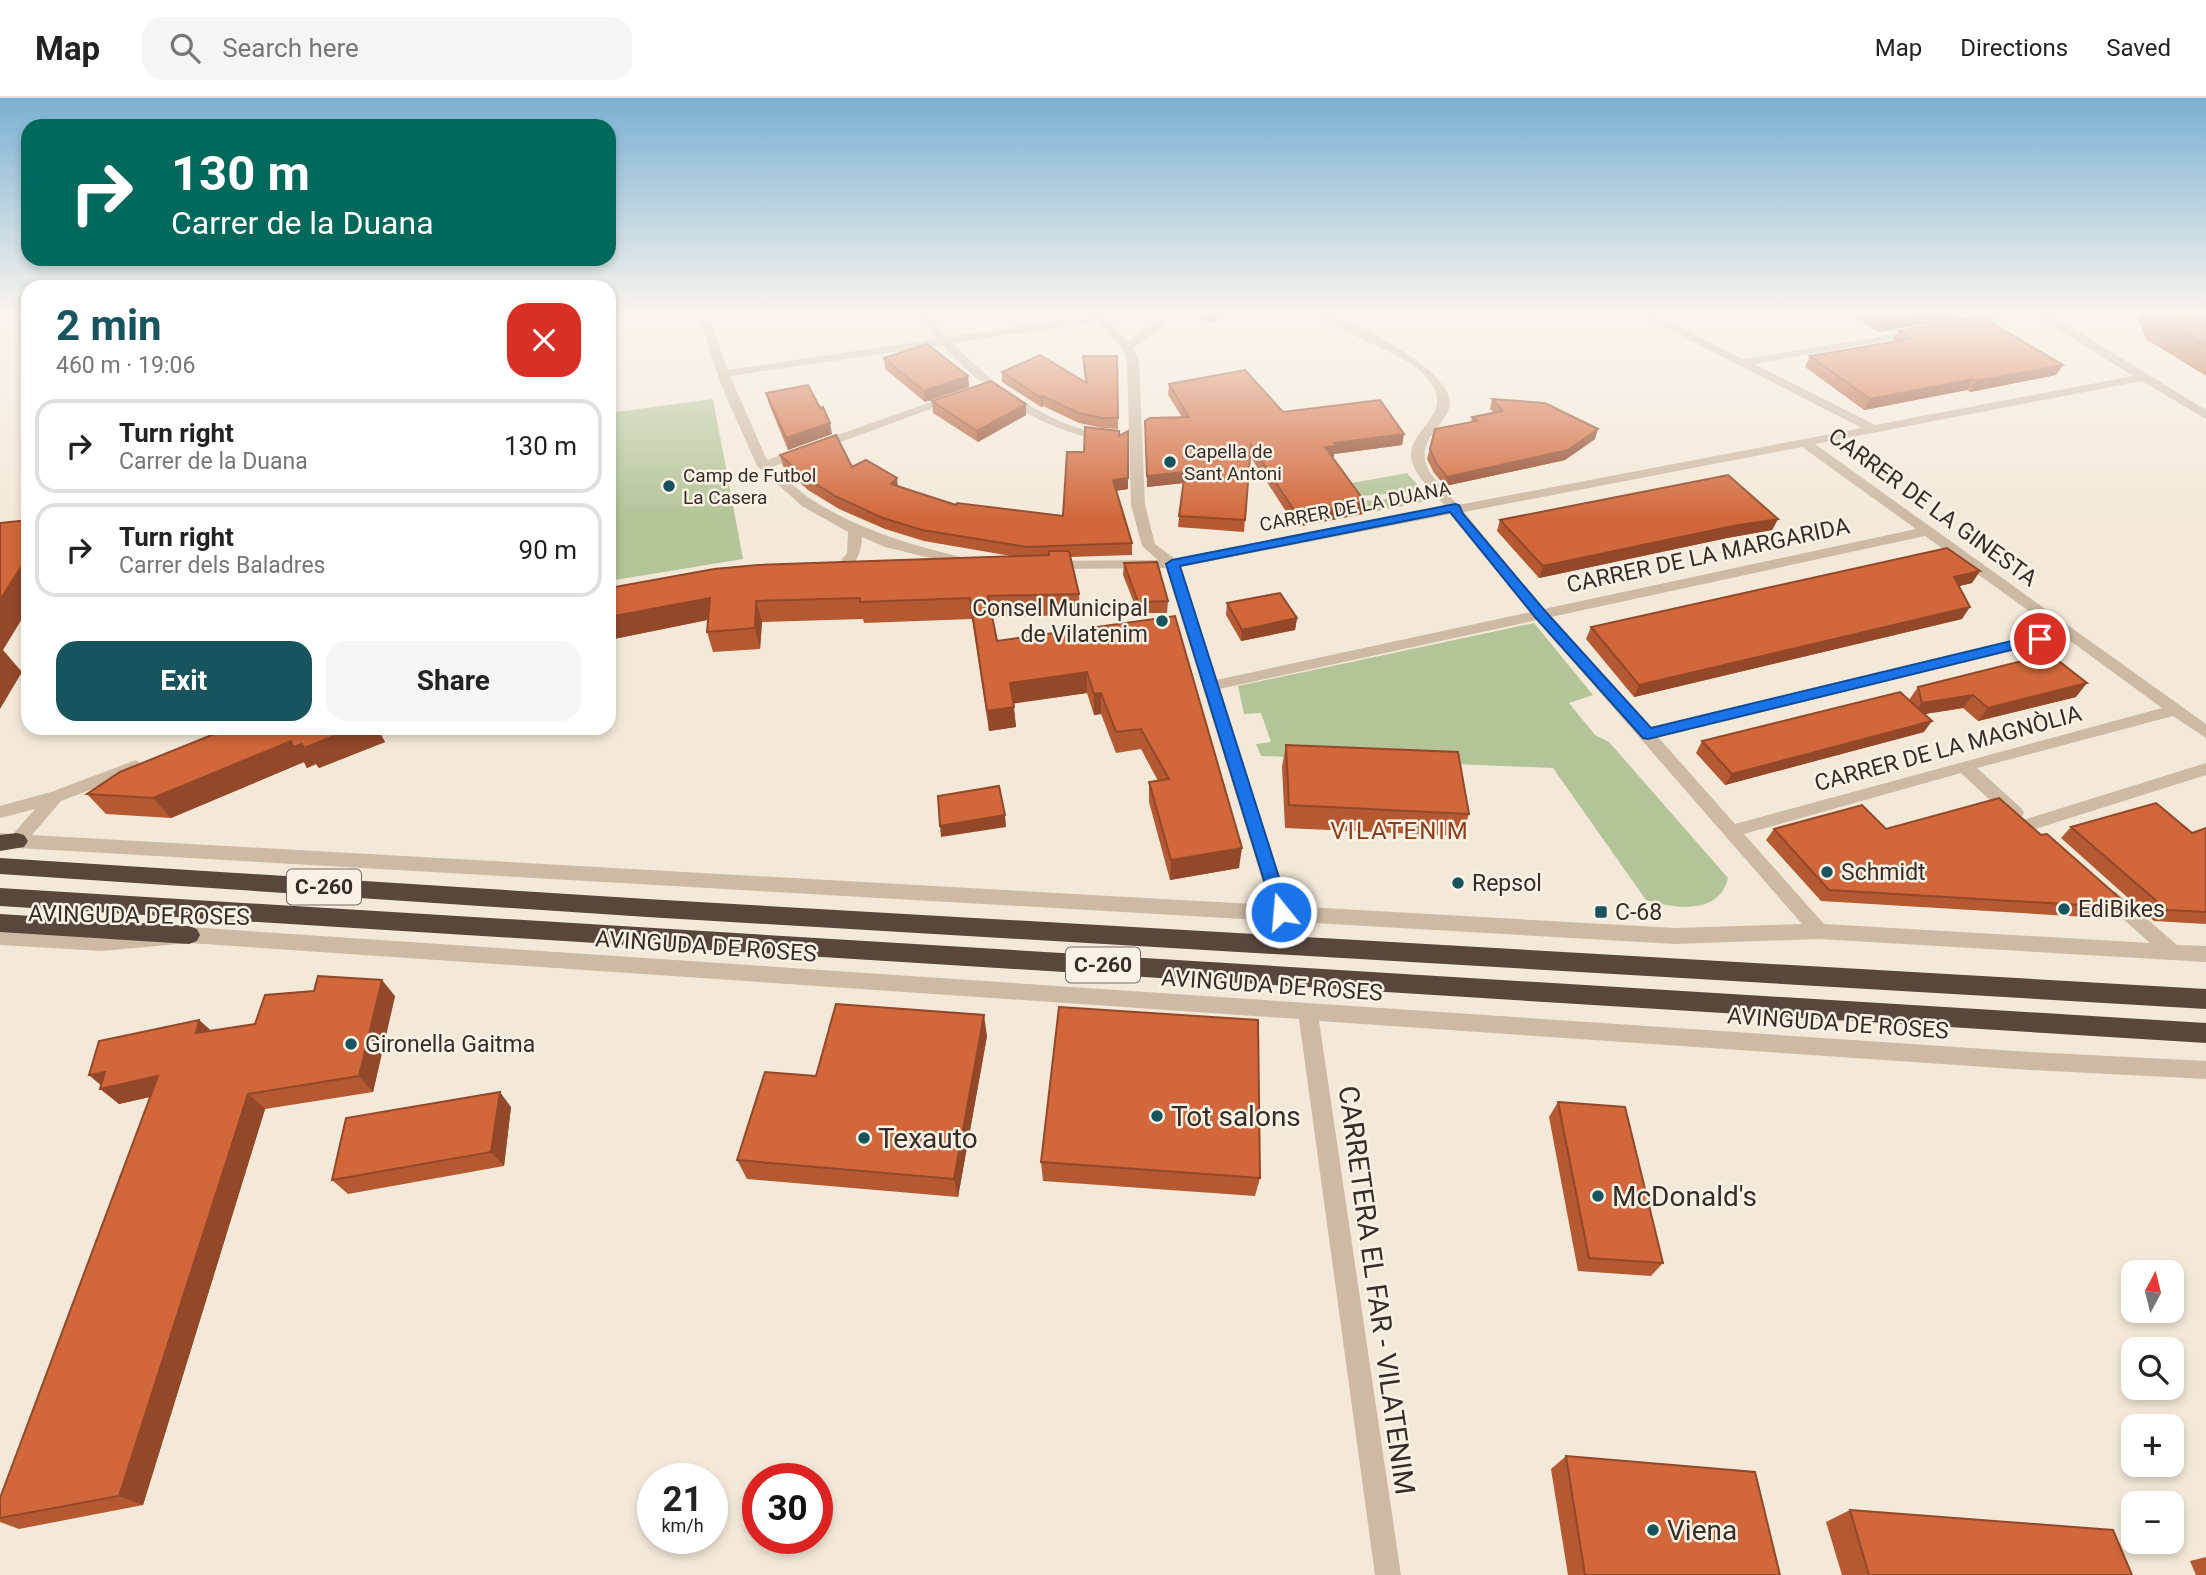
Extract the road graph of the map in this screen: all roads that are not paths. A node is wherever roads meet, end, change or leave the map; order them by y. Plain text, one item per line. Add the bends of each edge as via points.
1 (726, 381) edge
2 (983, 381) edge
3 (1134, 381) edge
4 (1434, 381) edge
5 (1777, 381) edge
6 (2124, 381) edge
7 (2150, 381) edge
8 (969, 393) edge
9 (2206, 415) edge
10 (1876, 430) junction
11 (1135, 436) junction
12 (1804, 442) junction
13 (763, 466) junction
14 (1455, 508) junction
15 (855, 530) junction
16 (1927, 531) junction
17 (1172, 564) junction
18 (1036, 565) edge
19 (926, 567) edge
20 (862, 569) edge
21 (1540, 614) junction
22 (2067, 632) junction
23 (1211, 686) junction
24 (2176, 710) junction
25 (2206, 732) edge
26 (1648, 734) junction
27 (153, 760) edge
28 (1964, 766) junction
29 (2206, 769) edge
30 (55, 797) junction
31 (0, 812) edge
32 (2029, 825) junction
33 (1733, 831) junction
34 (6, 841) edge
35 (2049, 843) edge
36 (0, 866) edge
37 (2099, 887) edge
38 (0, 897) edge
39 (1281, 912) junction
40 (0, 923) edge
41 (1819, 931) junction
42 (189, 935) junction
43 (0, 937) edge
44 (2173, 952) junction
45 (2206, 954) edge
46 (2206, 999) edge
47 (1308, 1012) junction
48 (2206, 1033) edge
49 (2206, 1070) edge
50 (1388, 1575) edge

1 - 13 street
2 - 11 street via 1054,424 1101,437
3 - 11 street
4 - 14 street via 1445,398 1443,409 1418,443 1415,456
5 - 10 street
6 - 10 street, CARRER DE LA DUANA
7 - 9 street
8 - 13 street
10 - 12 street, CARRER DE LA DUANA
11 - 17 street via 1138,506 1149,546
12 - 14 street, CARRER DE LA DUANA
12 - 16 street, CARRER DE LA GINESTA
13 - 15 street via 807,503
14 - 17 street, CARRER DE LA DUANA
14 - 21 street
15 - 19 street via 890,544 982,566
15 - 20 street via 854,554 833,570
16 - 21 street, CARRER DE LA MARGARIDA
16 - 22 street, CARRER DE LA GINESTA
17 - 18 street, CARRER DE LA DUANA
17 - 23 street
21 - 23 street, CARRER DE LA MARGARIDA
21 - 26 street
22 - 24 street, CARRER DE LA GINESTA
22 - 26 street
23 - 39 street
24 - 25 street, CARRER DE LA GINESTA
24 - 28 street, CARRER DE LA MAGNÒLIA
26 - 33 street
27 - 30 street
28 - 32 street
28 - 33 street, CARRER DE LA MAGNÒLIA
29 - 32 street
30 - 31 street
30 - 34 street
32 - 35 street
33 - 41 street
34 - 39 street
36 - 46 highway, C-260
37 - 44 street
38 - 48 highway, C-260
39 - 41 street via 1675,936
40 - 42 highway
41 - 44 street
42 - 43 street, AVINGUDA DE ROSES via 102,943
42 - 47 street, AVINGUDA DE ROSES
44 - 45 street
47 - 49 street, AVINGUDA DE ROSES
47 - 50 street, CARRETERA EL FAR - VILATENIM

